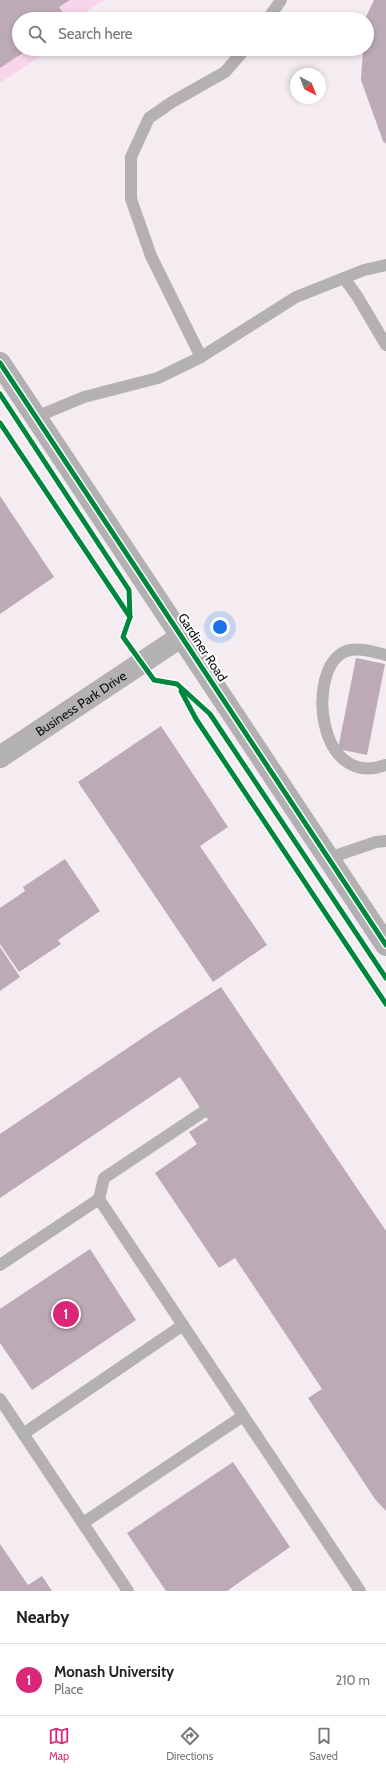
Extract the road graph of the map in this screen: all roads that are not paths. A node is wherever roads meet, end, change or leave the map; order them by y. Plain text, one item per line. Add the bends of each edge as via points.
1 (281, 0) edge
2 (273, 12) edge
3 (239, 56) edge
4 (386, 265) edge
5 (344, 278) junction
6 (386, 345) edge
7 (201, 357) junction
8 (0, 363) edge
9 (36, 417) junction
10 (182, 636) junction
11 (386, 655) edge
12 (0, 757) edge
13 (386, 765) edge
14 (386, 841) edge
15 (329, 858) junction
16 (386, 945) edge
17 (203, 1112) dead end
18 (99, 1199) junction
19 (0, 1265) edge
20 (183, 1325) junction
21 (0, 1399) edge
22 (243, 1416) junction
23 (23, 1434) junction
24 (83, 1523) junction
25 (128, 1591) edge
26 (360, 1591) edge

1 - 2 lane
3 - 7 lane via 225,72 149,118 131,157 131,199 151,256
4 - 5 lane
5 - 6 lane
5 - 7 lane via 296,297
7 - 9 lane via 158,378 84,397
8 - 9 street, Gardiner Road
9 - 10 street, Gardiner Road
10 - 12 street, Business Park Drive
10 - 15 street, Gardiner Road
11 - 13 lane via 357,649 344,652 331,664 324,680 322,713 329,740 343,761 360,768
14 - 15 lane
15 - 16 street, Gardiner Road
17 - 18 lane via 104,1178
18 - 19 lane
18 - 20 lane
20 - 22 lane
20 - 23 lane
21 - 23 lane
22 - 24 lane
22 - 26 lane
23 - 24 lane
24 - 25 lane

